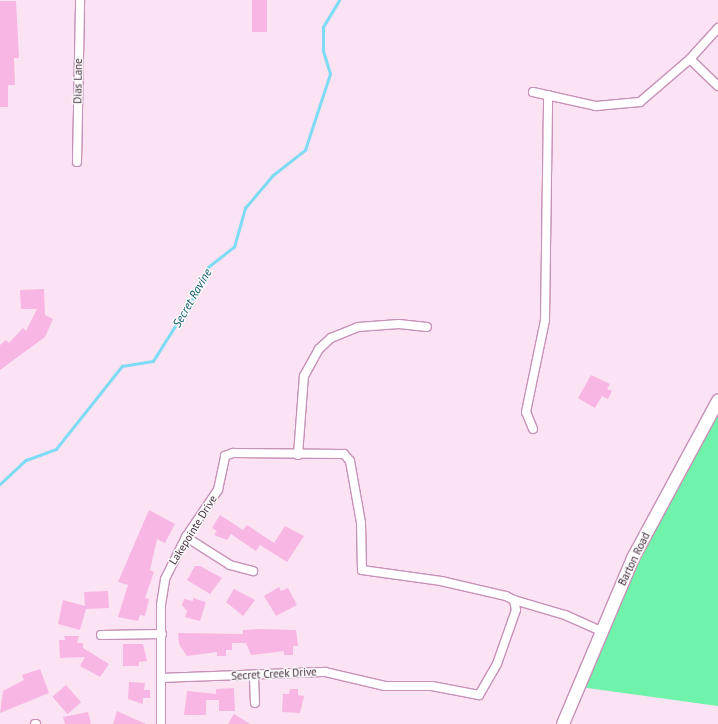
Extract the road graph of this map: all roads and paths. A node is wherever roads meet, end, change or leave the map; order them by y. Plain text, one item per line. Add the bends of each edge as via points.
1 (80, 0) edge
2 (718, 28) edge
3 (690, 59) junction
4 (718, 86) edge
5 (533, 92) dead end
6 (548, 95) junction
7 (77, 162) dead end
8 (427, 327) dead end
9 (718, 401) edge
10 (533, 429) dead end
11 (298, 455) junction
12 (186, 537) junction
13 (253, 571) dead end
14 (514, 600) junction
15 (601, 631) junction
16 (162, 634) junction
17 (101, 635) dead end
18 (254, 676) junction
19 (163, 678) junction
20 (255, 703) dead end
21 (161, 724) edge
22 (563, 724) edge

1 - 7 street, Dias Lane
2 - 3 street
3 - 4 street
3 - 6 street via 640,102 596,106
5 - 6 street
6 - 10 street via 545,320 526,412
8 - 11 street via 399,324 358,328 331,338 319,349 304,376
9 - 15 street, Barton Road via 633,558
11 - 12 street, Lakepointe Drive via 233,453 225,456 218,490
11 - 14 street via 335,452 344,454 350,461 360,523 362,570 441,581
12 - 13 street via 230,566
12 - 16 street, Lakepointe Drive via 165,579
14 - 15 street via 565,615
14 - 18 street, Secret Creek Drive via 514,619 497,664 479,695 432,686 386,686 325,672
15 - 22 street, Barton Road
16 - 17 street
16 - 19 street, Lakepointe Drive
18 - 19 street, Secret Creek Drive
18 - 20 street
19 - 21 street, Lakepointe Drive

